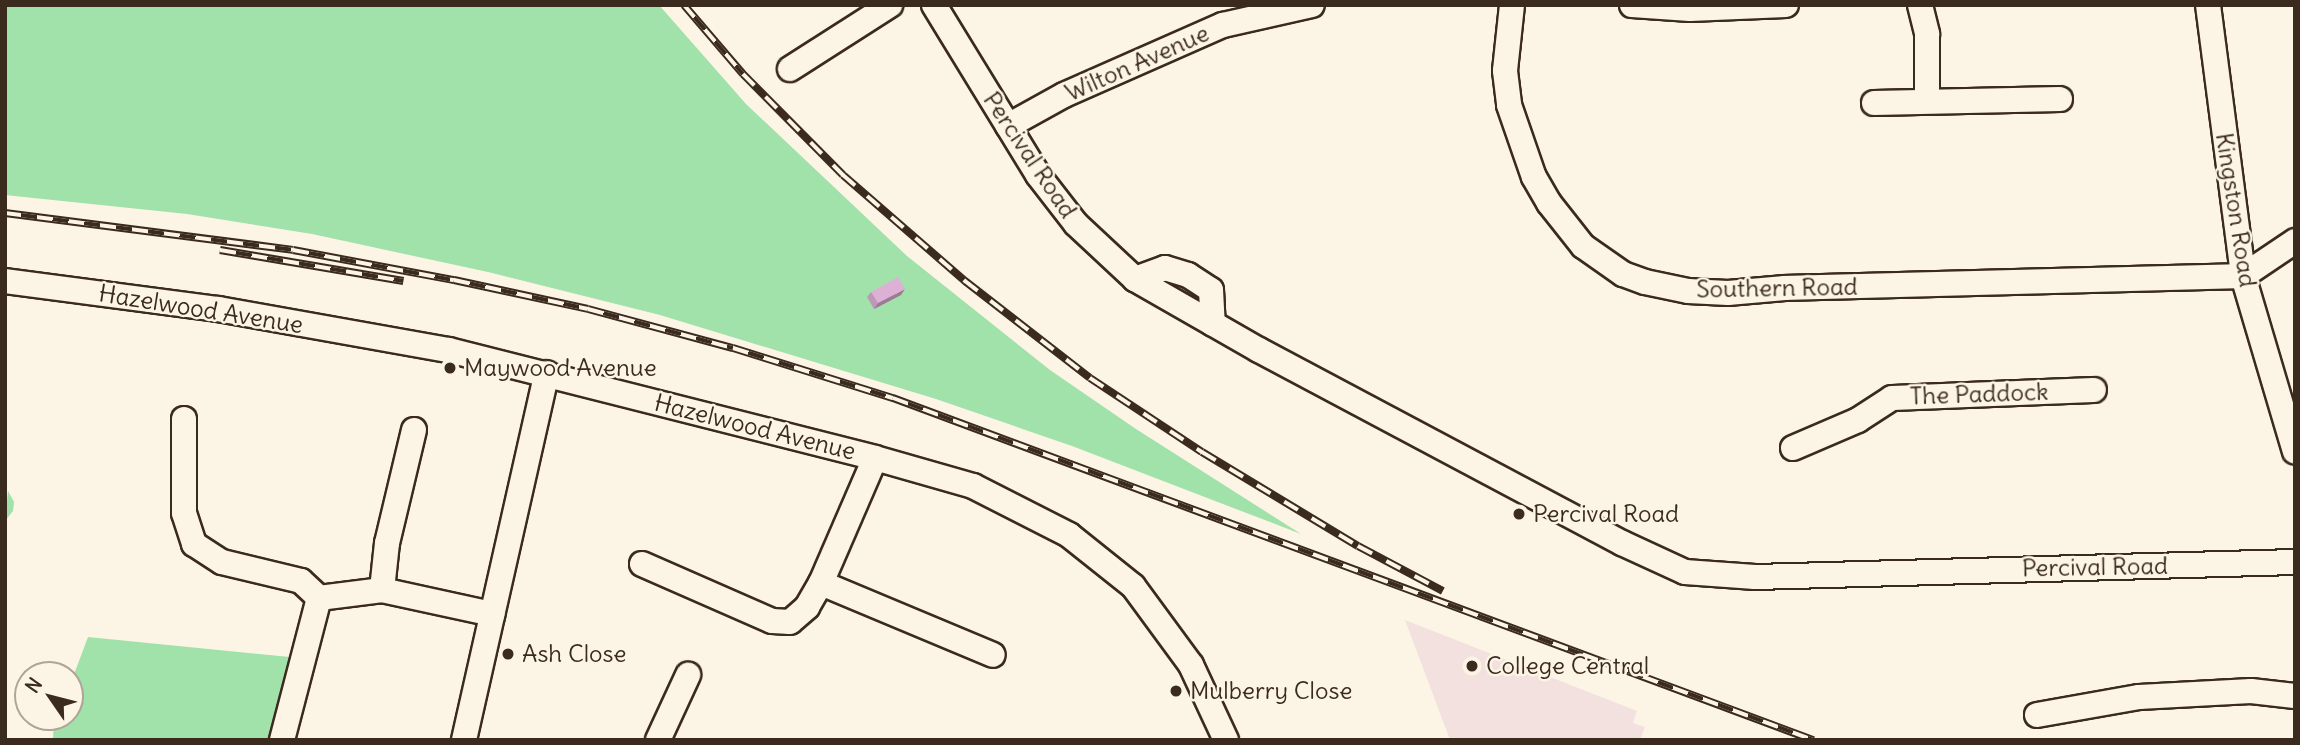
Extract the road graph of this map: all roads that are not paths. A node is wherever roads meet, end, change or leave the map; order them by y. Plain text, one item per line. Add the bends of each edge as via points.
1 (890, 5) edge
2 (934, 5) edge
3 (1312, 5) edge
4 (1511, 5) edge
5 (1632, 5) edge
6 (1786, 5) edge
7 (1920, 5) edge
8 (2208, 5) edge
9 (1690, 7) edge
10 (1219, 15) edge
11 (790, 69) dead end
12 (2060, 99) dead end
13 (1927, 101) junction
14 (1874, 103) dead end
15 (1008, 126) junction
16 (2295, 241) edge
17 (2243, 276) junction
18 (5, 281) edge
19 (547, 373) junction
20 (2094, 390) dead end
21 (184, 419) dead end
22 (414, 430) dead end
23 (1793, 448) dead end
24 (2295, 451) edge
25 (875, 458) junction
26 (2295, 562) edge
27 (642, 564) dead end
28 (821, 583) junction
29 (382, 590) junction
30 (319, 598) junction
31 (492, 614) junction
32 (993, 655) dead end
33 (688, 675) dead end
34 (2295, 696) edge
35 (2038, 715) dead end
36 (282, 740) edge
37 (464, 740) edge
38 (658, 740) edge
39 (1226, 740) edge

1 - 11 street
2 - 15 street, Percival Road
3 - 10 street, Wilton Avenue
4 - 17 street, Southern Road via 1505,71 1509,106 1534,177 1583,246 1623,274 1688,291 1728,293
5 - 9 street
6 - 9 street
7 - 13 street via 1927,34
8 - 17 street, Kingston Road
10 - 15 street, Wilton Avenue
12 - 13 street
13 - 14 street
15 - 26 street, Percival Road via 1076,224 1135,279 1685,572 1755,577
16 - 17 street
17 - 24 street, Kingston Road
18 - 19 street, Hazelwood Avenue via 218,309 449,350
19 - 25 street, Hazelwood Avenue
19 - 31 street
20 - 23 street, The Paddock via 1892,398 1857,420
21 - 30 street via 184,513 194,544 222,562 301,581
22 - 29 street via 387,543
25 - 28 street
25 - 39 street, Hazelwood Avenue via 973,486 1069,535 1133,586 1191,665
27 - 28 street via 772,621 790,622 807,607
28 - 32 street
29 - 30 street
29 - 31 street
30 - 36 street
31 - 37 street
33 - 38 street
34 - 35 street via 2251,691 2139,697

